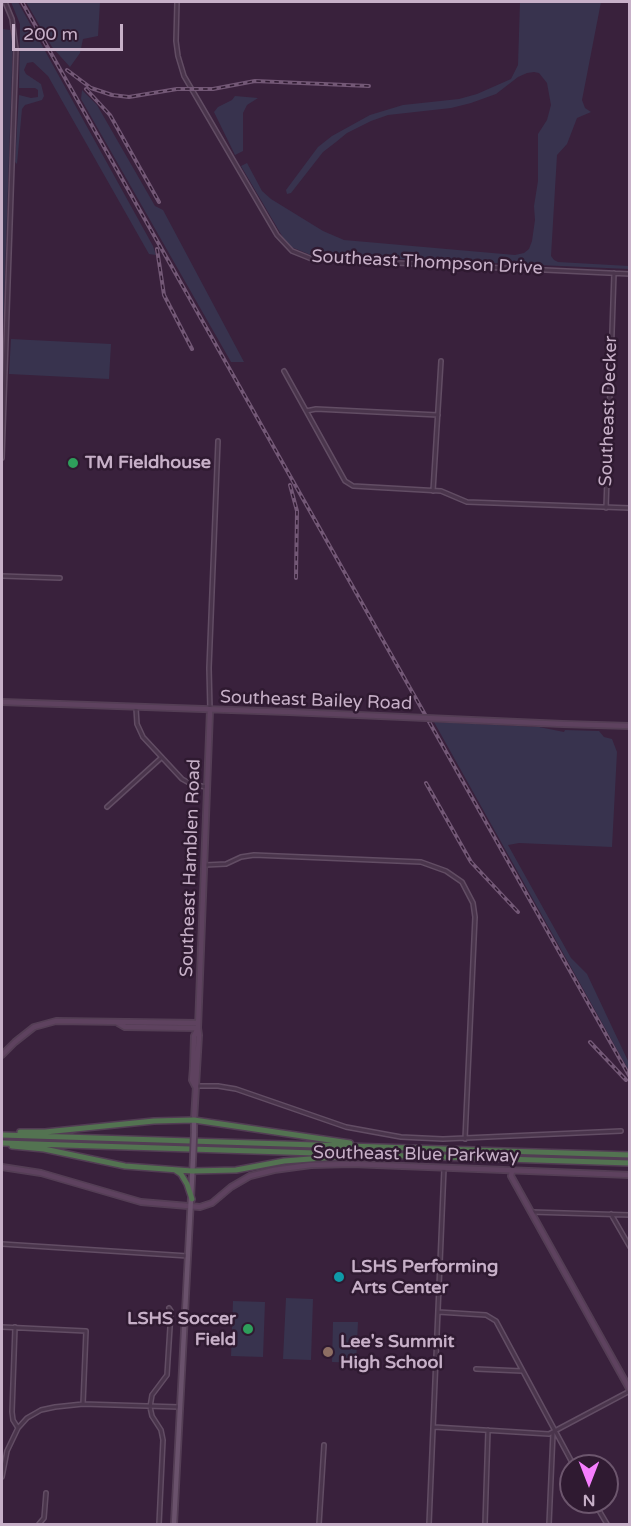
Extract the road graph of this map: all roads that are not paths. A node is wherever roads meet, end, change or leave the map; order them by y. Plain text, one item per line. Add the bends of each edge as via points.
1 (5, 2) edge
2 (177, 2) edge
3 (614, 272) junction
4 (630, 274) edge
5 (441, 362) dead end
6 (284, 371) dead end
7 (2, 410) edge
8 (306, 411) junction
9 (438, 415) junction
10 (218, 441) dead end
11 (2, 458) edge
12 (434, 491) junction
13 (606, 508) junction
14 (630, 508) edge
15 (2, 576) edge
16 (60, 578) dead end
17 (2, 702) edge
18 (136, 708) junction
19 (210, 710) junction
20 (630, 726) edge
21 (161, 758) junction
22 (208, 787) junction
23 (107, 807) dead end
24 (205, 865) junction
25 (198, 1025) junction
26 (2, 1054) edge
27 (195, 1086) junction
28 (194, 1120) junction
29 (621, 1131) dead end
30 (2, 1134) edge
31 (465, 1138) junction
32 (2, 1144) edge
33 (393, 1148) junction
34 (387, 1155) junction
35 (630, 1155) edge
36 (630, 1163) edge
37 (2, 1167) edge
38 (444, 1168) junction
39 (174, 1169) junction
40 (192, 1171) junction
41 (512, 1171) junction
42 (630, 1175) edge
43 (192, 1199) junction
44 (192, 1207) junction
45 (531, 1212) junction
46 (611, 1214) junction
47 (630, 1215) edge
48 (2, 1245) edge
49 (630, 1247) edge
50 (188, 1256) junction
51 (169, 1308) dead end
52 (438, 1312) junction
53 (2, 1327) edge
54 (15, 1327) junction
55 (476, 1369) dead end
56 (522, 1371) junction
57 (630, 1390) edge
58 (83, 1404) junction
59 (150, 1407) junction
60 (179, 1407) junction
61 (434, 1427) junction
62 (18, 1428) junction
63 (488, 1430) junction
64 (554, 1432) junction
65 (324, 1445) dead end
66 (567, 1454) edge
67 (2, 1477) edge
68 (46, 1493) dead end
69 (39, 1524) edge
70 (159, 1524) edge
71 (174, 1524) edge
72 (320, 1524) edge
73 (429, 1524) edge
74 (485, 1524) edge
75 (549, 1524) edge

1 - 7 street via 16,49
2 - 3 street, Southeast Thompson Drive via 176,41 184,76 277,235 292,251 312,259
3 - 4 street, Southeast Thompson Drive
3 - 13 street, Southeast Decker
5 - 9 street
6 - 8 street
7 - 11 street
8 - 9 street
8 - 12 street via 350,485
9 - 12 street
10 - 19 street
12 - 13 street via 466,502
13 - 14 street
15 - 16 street
17 - 18 street, Southeast Bailey Road
18 - 19 street, Southeast Bailey Road
18 - 21 street via 139,730
19 - 20 street, Southeast Bailey Road, bridge
19 - 22 street, Southeast Hamblen Road
21 - 22 street via 187,782
21 - 23 street
22 - 24 street, Southeast Hamblen Road
24 - 25 street, Southeast Hamblen Road
24 - 31 street via 226,864 254,855 421,862 462,882 469,892 475,917
25 - 26 street via 124,1027 118,1023 57,1021 34,1027
25 - 27 street, Southeast Hamblen Road
27 - 28 street, Southeast Hamblen Road
27 - 31 street via 236,1089 365,1131 421,1138
28 - 30 highway
28 - 33 highway via 339,1142 389,1144
28 - 40 main road, bridge
29 - 31 street
30 - 33 highway
32 - 34 highway
32 - 39 highway via 125,1166
33 - 35 highway
34 - 36 highway
34 - 40 highway via 310,1158 236,1170
37 - 44 street, Southeast Blue Parkway via 41,1173 135,1200
38 - 41 street, Southeast Blue Parkway
38 - 44 street, Southeast Blue Parkway via 342,1164 280,1169 250,1176 208,1205
38 - 52 street
39 - 40 highway
39 - 43 highway via 184,1177
40 - 43 main road
41 - 42 street, Southeast Blue Parkway
41 - 45 street
43 - 44 main road
44 - 50 main road
45 - 46 street
45 - 57 street
46 - 47 street
46 - 49 street
48 - 50 street
50 - 60 main road
51 - 59 street via 167,1375 152,1395
52 - 56 street via 493,1318
52 - 61 street
53 - 54 street
54 - 58 street via 86,1331
54 - 62 street via 12,1412
55 - 56 street
56 - 64 street
57 - 64 street
58 - 59 street
58 - 62 street via 41,1410
59 - 60 street
59 - 70 street via 163,1440
60 - 71 main road
61 - 63 street
61 - 73 street
62 - 67 street via 7,1451
63 - 64 street
63 - 74 street
64 - 66 street
64 - 75 street
65 - 72 street
68 - 69 street via 44,1518

